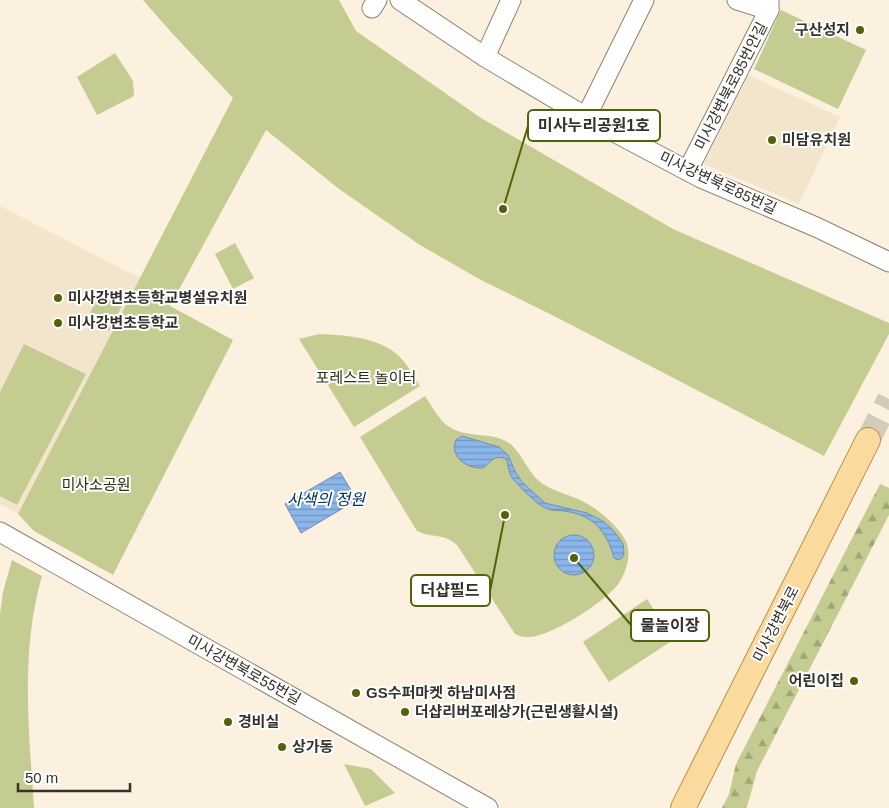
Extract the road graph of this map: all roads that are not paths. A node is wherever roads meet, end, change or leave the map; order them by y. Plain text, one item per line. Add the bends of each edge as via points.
1 (400, 0) edge
2 (511, 0) edge
3 (644, 0) edge
4 (736, 0) edge
5 (769, 5) edge
6 (485, 58) junction
7 (586, 117) junction
8 (688, 170) junction
9 (889, 262) edge
10 (868, 440) tunnel mouth
11 (0, 532) edge
12 (488, 808) edge
13 (683, 808) edge

1 - 6 street, 미사강변북로85번길
2 - 6 street
3 - 7 street
4 - 5 street
5 - 8 street, 미사강변북로85번안길
6 - 7 street, 미사강변북로85번길
7 - 8 street, 미사강변북로85번길
8 - 9 street, 미사강변북로85번길
10 - 13 main road, 미사강변북로
11 - 12 street, 미사강변북로55번길

